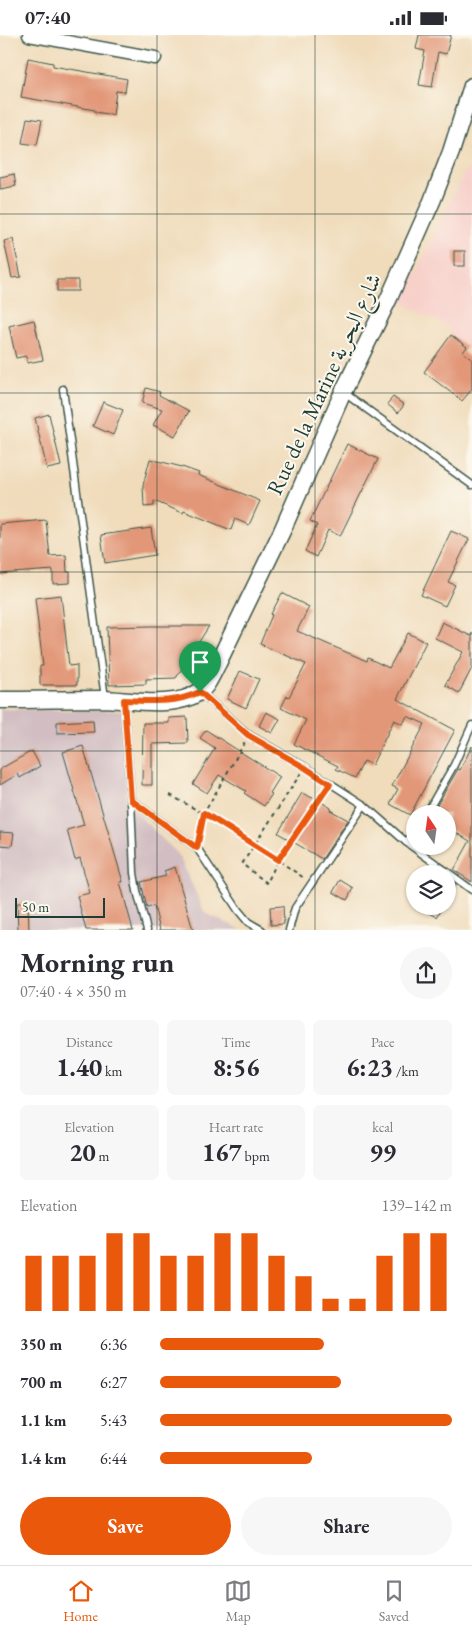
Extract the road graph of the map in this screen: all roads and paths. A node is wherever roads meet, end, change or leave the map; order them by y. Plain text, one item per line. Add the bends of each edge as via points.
1 (29, 35) edge
2 (155, 58) dead end
3 (472, 86) edge
4 (63, 389) dead end
5 (343, 392) junction
6 (472, 485) edge
7 (200, 692) junction
8 (105, 699) junction
9 (0, 700) edge
10 (124, 700) junction
11 (472, 725) edge
12 (248, 735) junction
13 (304, 767) junction
14 (330, 784) junction
15 (170, 795) dead end
16 (131, 800) junction
17 (364, 805) junction
18 (431, 805) edge
19 (204, 813) junction
20 (406, 842) edge
21 (254, 845) junction
22 (197, 848) junction
23 (424, 855) edge
24 (278, 860) junction
25 (312, 883) junction
26 (472, 890) edge
27 (147, 930) edge
28 (262, 930) edge
29 (288, 930) edge

1 - 2 street
3 - 5 street, Rue de la Marine شارع البحرية via 432,201
4 - 8 lane
5 - 6 lane
5 - 7 street, Rue de la Marine شارع البحرية via 282,531 215,669
7 - 10 street via 176,701
7 - 12 lane
8 - 9 street
8 - 10 street
10 - 16 lane
11 - 18 lane
12 - 13 lane
12 - 19 path
13 - 14 lane
13 - 21 path
14 - 17 lane
14 - 24 path
15 - 19 path
16 - 22 lane
16 - 27 lane via 134,873
17 - 20 lane
17 - 25 lane
19 - 21 path
19 - 22 path
21 - 24 path
21 - 24 path via 242,864 267,883
22 - 28 lane via 238,910 248,922
23 - 26 lane
24 - 25 path
25 - 29 lane via 296,908

